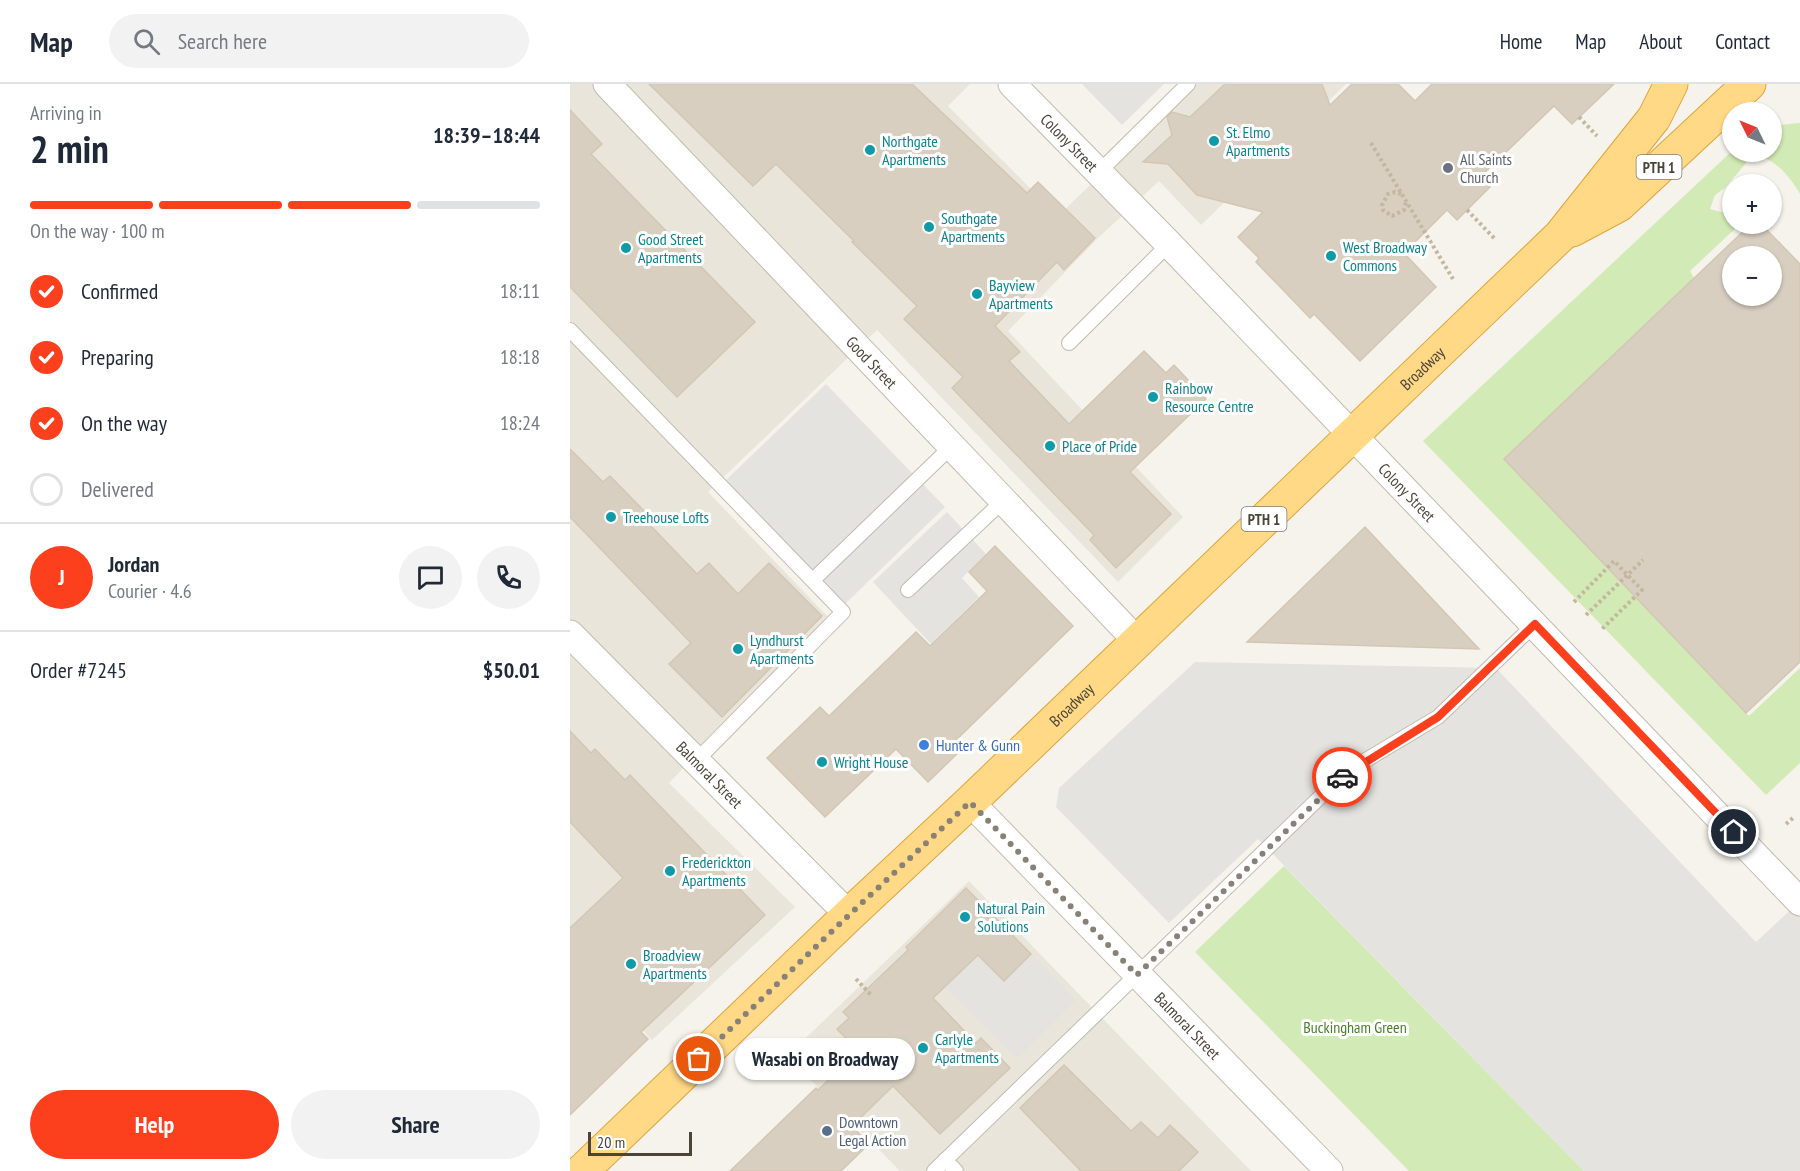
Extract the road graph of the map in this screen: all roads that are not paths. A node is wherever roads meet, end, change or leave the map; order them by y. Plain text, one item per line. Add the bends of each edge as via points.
1 (607, 84) edge
2 (1012, 84) edge
3 (1188, 84) edge
4 (1671, 84) edge
5 (1749, 84) edge
6 (1099, 172) junction
7 (1560, 236) junction
8 (1169, 244) junction
9 (570, 330) edge
10 (1069, 343) dead end
11 (1351, 435) junction
12 (952, 446) junction
13 (1003, 501) junction
14 (813, 580) junction
15 (908, 590) dead end
16 (1535, 624) junction
17 (570, 634) edge
18 (1137, 641) junction
19 (696, 760) junction
20 (970, 802) junction
21 (1800, 902) edge
22 (849, 915) junction
23 (1137, 975) junction
24 (945, 1160) junction
25 (582, 1171) edge
26 (934, 1171) edge
27 (956, 1171) edge
28 (1329, 1171) edge

1 - 12 street, Good Street
2 - 6 street, Colony Street
3 - 6 lane
4 - 7 highway, Broadway / PTH 1 via 1654,118
5 - 7 highway, Broadway / PTH 1 via 1620,205
6 - 8 street, Colony Street
7 - 11 highway, Broadway / PTH 1
8 - 10 lane
8 - 11 street, Colony Street
9 - 14 lane
11 - 16 street, Colony Street
11 - 18 highway, Broadway / PTH 1
12 - 13 street, Good Street
12 - 14 lane
13 - 15 lane
13 - 18 street, Good Street
14 - 19 lane via 843,612
16 - 21 street, Colony Street
16 - 23 lane via 1438,717 1346,772
17 - 19 street, Balmoral Street
18 - 20 highway, Broadway / PTH 1
19 - 22 street, Balmoral Street
20 - 22 highway, Broadway / PTH 1
20 - 23 street, Balmoral Street
22 - 25 highway, Broadway / PTH 1
23 - 24 lane
23 - 28 street, Balmoral Street
24 - 26 lane
24 - 27 lane

